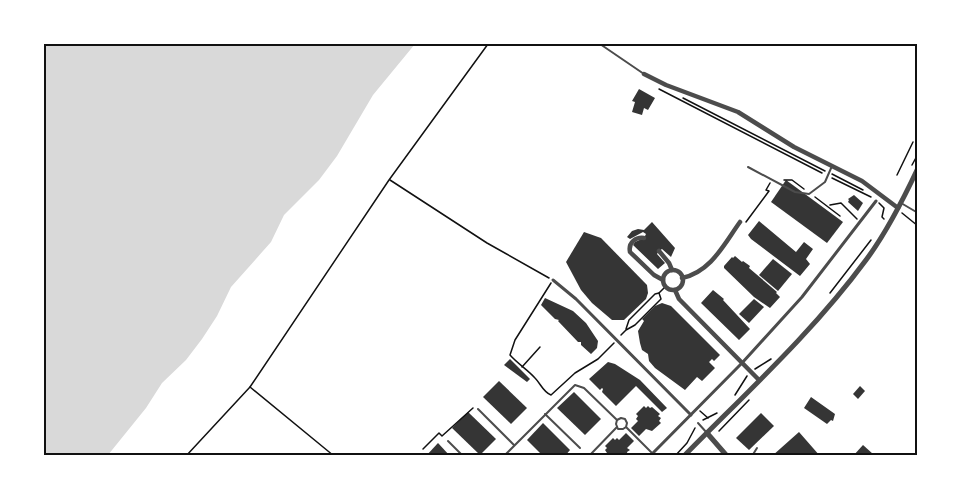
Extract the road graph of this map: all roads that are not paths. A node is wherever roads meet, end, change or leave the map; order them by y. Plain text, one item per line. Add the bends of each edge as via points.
1 (600, 44) edge
2 (644, 74) joint
3 (832, 166) junction
4 (748, 167) dead end
5 (917, 172) edge
6 (876, 201) road end
7 (900, 208) junction
8 (918, 213) edge
9 (742, 224) road end
10 (644, 238) dead end
11 (659, 251) dead end
12 (672, 270) junction
13 (682, 278) junction
14 (553, 280) road end
15 (663, 280) junction
16 (675, 290) junction
17 (742, 363) junction
18 (759, 380) junction
19 (478, 409) dead end
20 (545, 414) junction
21 (691, 415) junction
22 (617, 420) junction
23 (698, 423) road end
24 (617, 427) junction
25 (626, 427) junction
26 (707, 433) junction
27 (448, 441) dead end
28 (514, 445) junction
29 (580, 448) dead end
30 (757, 448) dead end
31 (652, 455) edge
32 (463, 456) edge
33 (504, 456) edge
34 (589, 456) edge
35 (684, 456) edge
36 (727, 456) edge
37 (752, 456) edge

1 - 2 lane
2 - 3 street via 738,112
3 - 4 lane via 825,182 809,194 795,192
3 - 7 street
5 - 7 street
6 - 17 street via 802,297
7 - 8 lane
7 - 18 street via 840,292
9 - 13 street via 705,268
10 - 15 street via 632,241 630,252
11 - 12 street
12 - 13 street
12 - 15 street
13 - 16 street
14 - 21 street
15 - 16 street via 665,287
16 - 17 street
17 - 18 street
17 - 21 street
18 - 26 street via 717,428
19 - 28 lane
20 - 22 lane via 571,387 579,385
20 - 28 lane
20 - 29 lane
21 - 31 street
22 - 24 lane
22 - 25 lane via 625,419
23 - 26 lane
24 - 25 lane
24 - 34 lane
25 - 31 lane
26 - 35 street
26 - 36 street
27 - 32 lane
28 - 33 lane
30 - 37 lane

